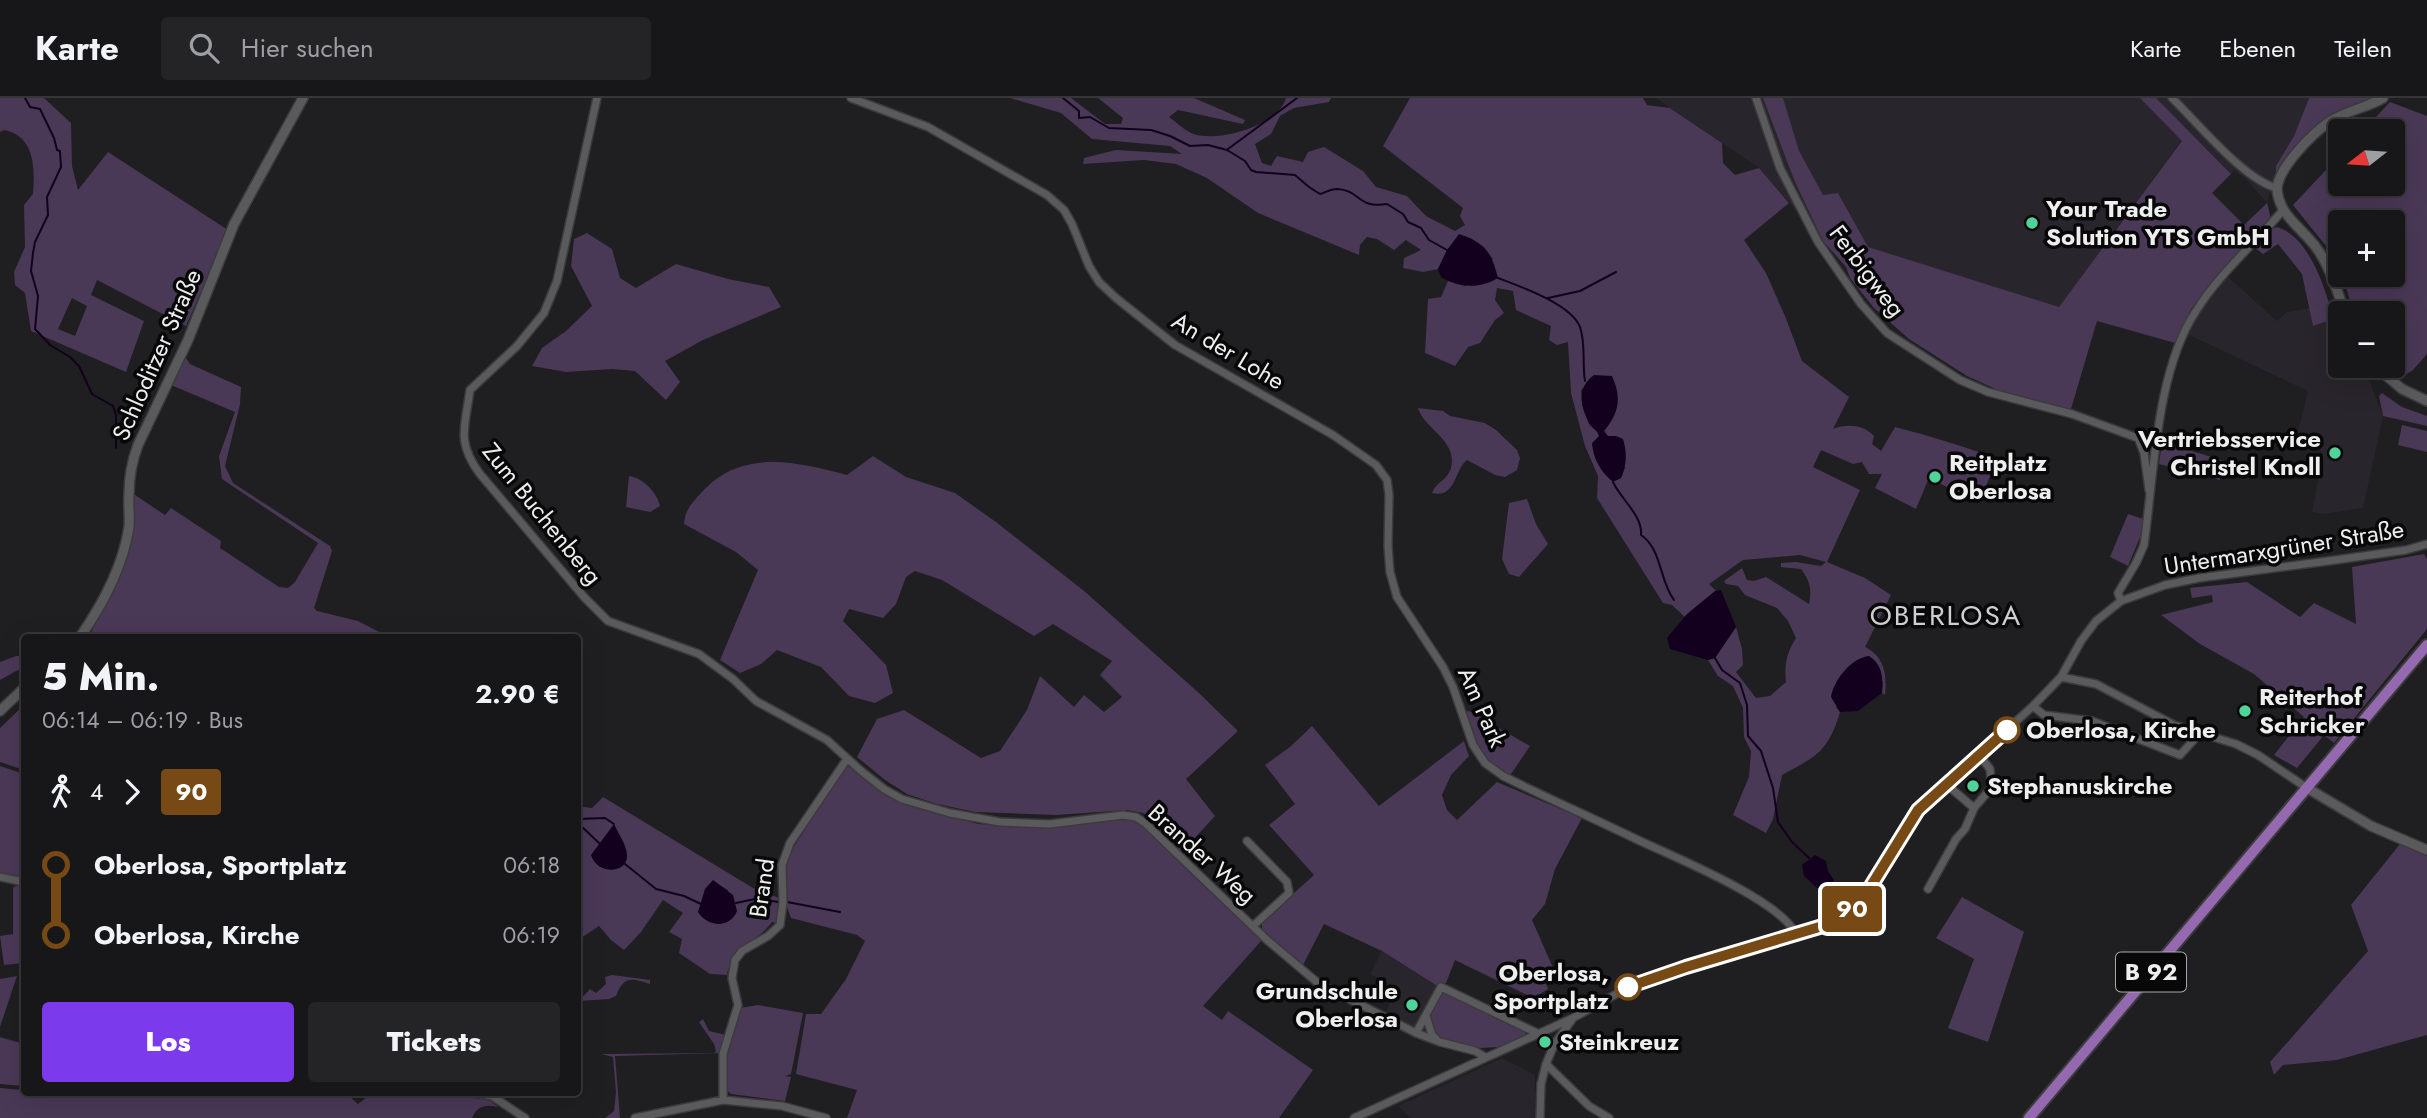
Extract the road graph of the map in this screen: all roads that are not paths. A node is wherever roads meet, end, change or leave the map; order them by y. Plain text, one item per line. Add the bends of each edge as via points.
1 (303, 98) edge
2 (597, 98) edge
3 (851, 98) edge
4 (1756, 98) edge
5 (2172, 98) edge
6 (2383, 98) edge
7 (2277, 188) junction
8 (2284, 209) junction
9 (2341, 301) edge
10 (2389, 378) edge
11 (2427, 401) edge
12 (1333, 435) joint
13 (2137, 438) junction
14 (2157, 445) junction
15 (2150, 501) junction
16 (2427, 544) edge
17 (2121, 601) junction
18 (82, 634) edge
19 (2427, 645) edge
20 (2061, 677) junction
21 (21, 691) edge
22 (2033, 706) junction
23 (0, 711) edge
24 (2200, 733) junction
25 (1979, 755) junction
26 (847, 759) junction
27 (1946, 784) junction
28 (2307, 788) junction
29 (1974, 807) junction
30 (1247, 841) dead end
31 (2427, 850) edge
32 (0, 877) edge
33 (21, 881) edge
34 (1928, 889) dead end
35 (1254, 926) junction
36 (1796, 934) junction
37 (1426, 1015) junction
38 (1573, 1018) junction
39 (1416, 1033) junction
40 (1539, 1034) junction
41 (1440, 1042) junction
42 (1554, 1045) junction
43 (1485, 1057) junction
44 (1546, 1064) junction
45 (497, 1096) edge
46 (723, 1100) junction
47 (525, 1118) edge
48 (635, 1118) edge
49 (827, 1118) edge
50 (1354, 1118) edge
51 (1539, 1118) edge
52 (1609, 1118) edge
53 (2029, 1118) edge

1 - 18 street, Schloditzer Straße via 234,224 184,348 138,445 123,552 103,600
2 - 26 street, Zum Buchenberg via 556,281 544,313 470,390 464,446 468,457 608,621 699,654 756,701 827,740
3 - 12 street, An der Lohe via 928,127 1047,195 1064,210 1089,266 1116,298 1175,345
4 - 13 street, Ferbigweg via 1780,168 1818,242 1887,333 1960,380 1988,392 2072,414
5 - 7 street via 2243,168 2264,185
6 - 7 street via 2321,128 2295,156
7 - 8 street
8 - 9 street via 2330,269
8 - 14 street via 2213,287 2189,322 2165,392
10 - 11 street
12 - 36 street, Am Park via 1376,465 1387,480 1389,559 1397,597 1443,667 1473,745 1485,763 1513,781 1736,886 1781,916
13 - 14 street, Ferbigweg
13 - 15 street via 2144,453
14 - 15 street
15 - 17 street via 2144,545 2118,593
16 - 17 street, Untermarxgrüner Straße via 2199,578
17 - 20 street, Untermarxgrüner Straße via 2096,621
19 - 28 main road, B 92
20 - 22 street, Untermarxgrüner Straße
20 - 24 street via 2096,684 2174,725
21 - 23 street
22 - 24 street via 2044,715 2092,721 2180,755
22 - 25 street, Untermarxgrüner Straße
24 - 28 street via 2247,750
25 - 27 street, Untermarxgrüner Straße
25 - 29 street via 1990,769 1992,787
26 - 35 street, Brander Weg via 902,799 978,819 1050,824 1136,817
26 - 46 street, Brand via 784,856 780,925 735,960 732,978 738,1005 723,1054
27 - 29 street
27 - 36 street, Untermarxgrüner Straße via 1918,810 1863,899 1826,925
28 - 31 street via 2371,826
28 - 53 main road, B 92
29 - 34 street
30 - 35 street, Brander Weg via 1290,889
32 - 33 street
35 - 39 street, Brander Weg via 1318,983
36 - 38 street, Untermarxgrüner Straße via 1627,988
37 - 39 street
37 - 40 street via 1441,987
37 - 41 street via 1432,1035
38 - 40 street, Untermarxgrüner Straße
38 - 42 street
39 - 41 street, Brander Weg
40 - 42 street
40 - 43 street, Untermarxgrüner Straße
41 - 43 street, Brander Weg
42 - 44 street
43 - 50 street, Untermarxgrüner Straße
44 - 51 street
44 - 52 street
45 - 47 street
46 - 48 street
46 - 49 street via 782,1105

